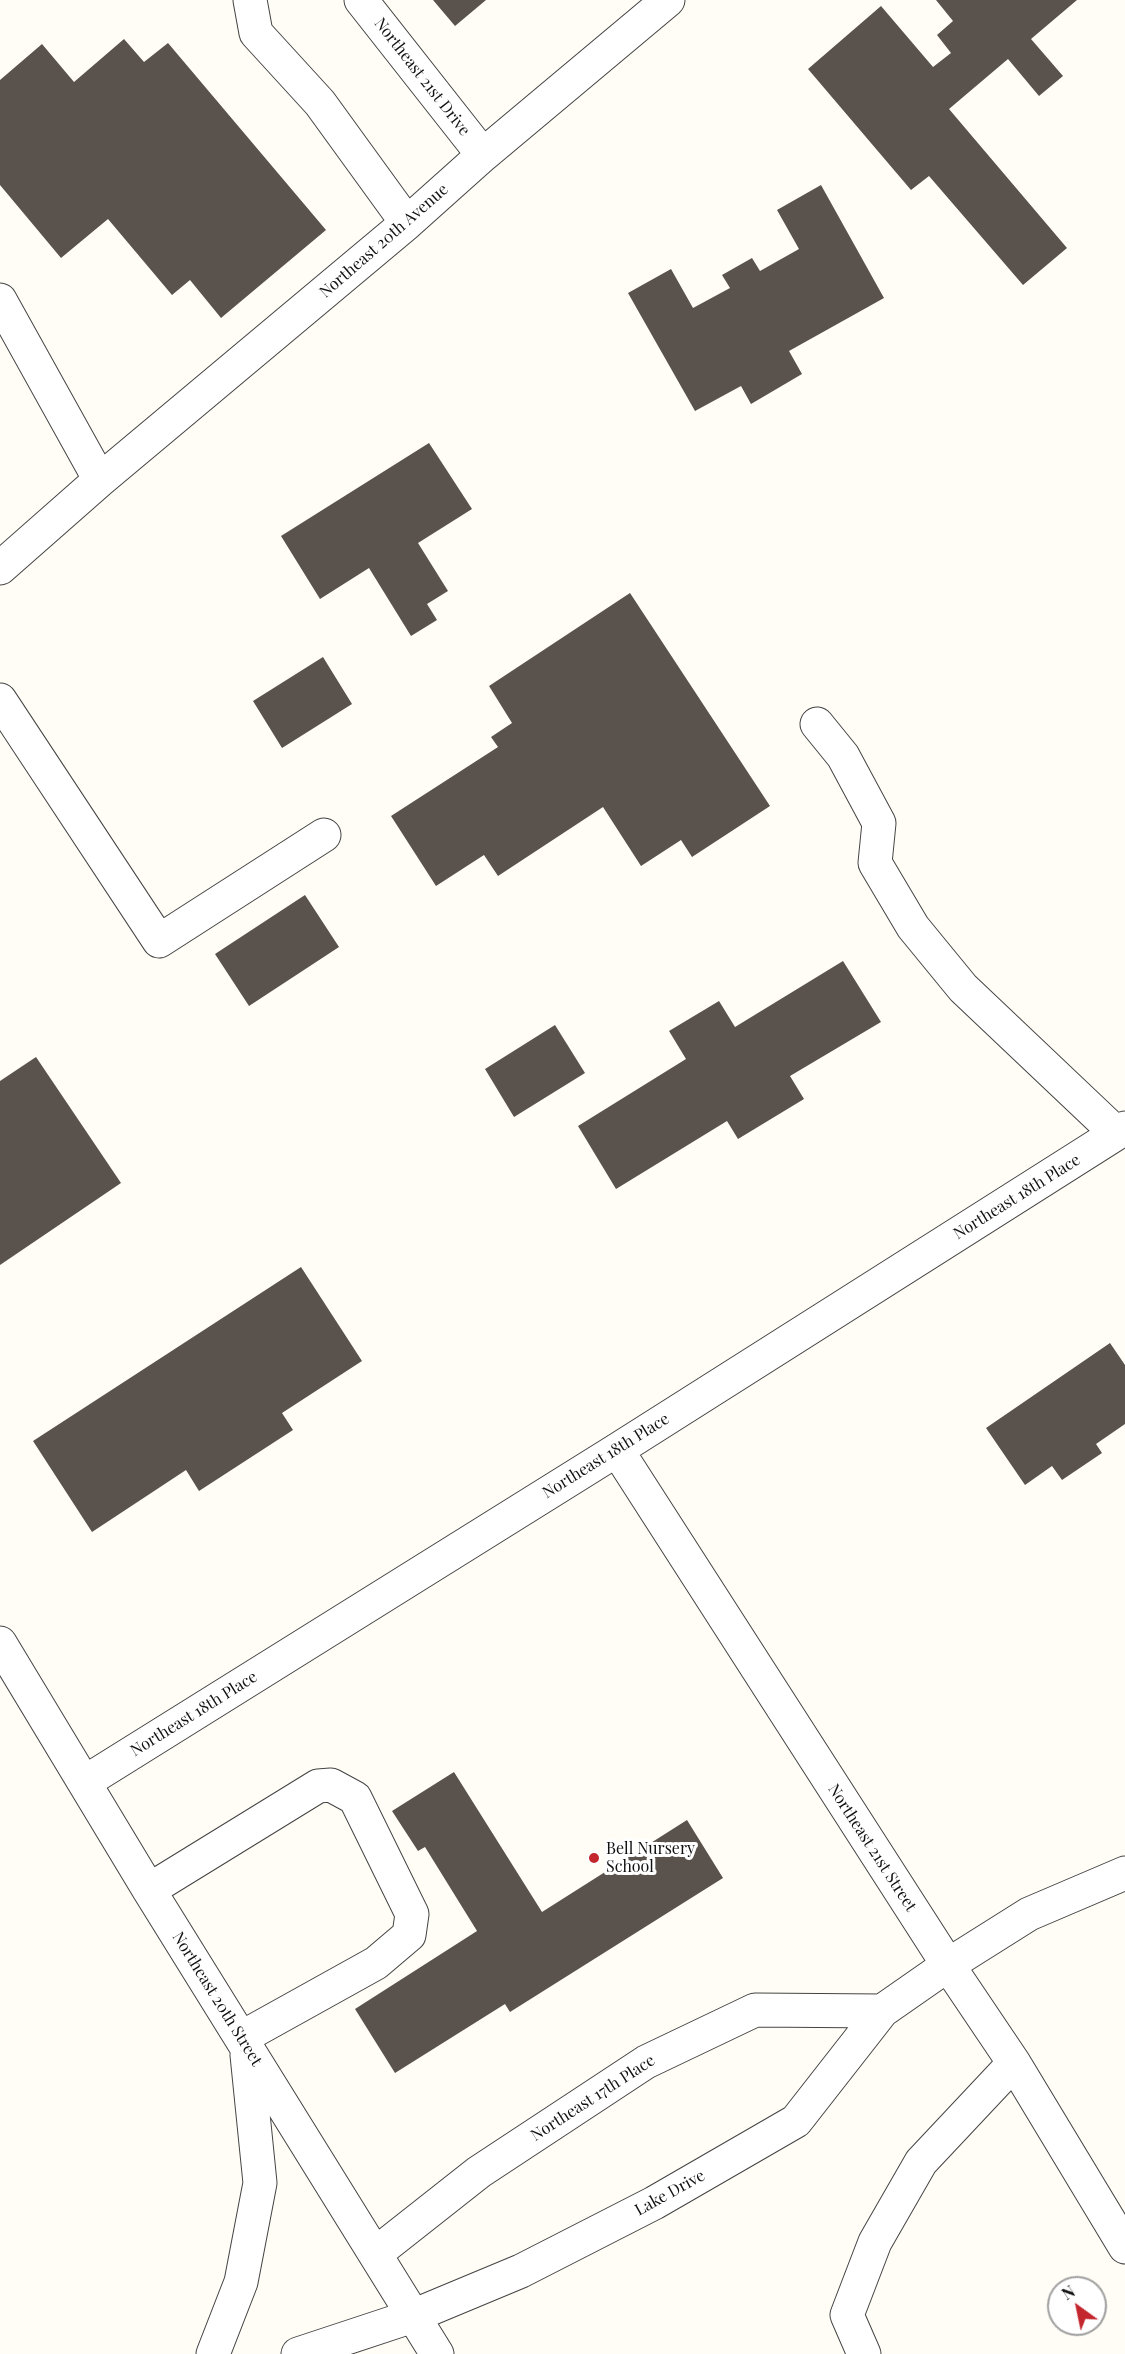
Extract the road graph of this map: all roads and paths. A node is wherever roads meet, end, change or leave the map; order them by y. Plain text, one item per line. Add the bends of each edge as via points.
1 (250, 0) edge
2 (361, 0) edge
3 (668, 0) edge
4 (483, 155) junction
5 (406, 223) junction
6 (0, 300) edge
7 (100, 480) junction
8 (0, 568) edge
9 (0, 700) edge
10 (817, 724) dead end
11 (324, 834) dead end
12 (1121, 1131) edge
13 (617, 1450) junction
14 (0, 1643) edge
15 (85, 1782) junction
16 (1125, 1873) edge
17 (149, 1890) junction
18 (948, 1965) junction
19 (882, 2011) junction
20 (244, 2043) junction
21 (1014, 2063) junction
22 (1125, 2247) edge
23 (375, 2254) junction
24 (413, 2316) junction
25 (213, 2354) edge
26 (298, 2354) edge
27 (437, 2354) edge
28 (864, 2354) edge

1 - 5 lane via 256,33 320,103
2 - 4 lane, Northeast 21st Drive
3 - 4 lane, Northeast 20th Avenue
4 - 5 lane, Northeast 20th Avenue
5 - 7 lane, Northeast 20th Avenue
6 - 7 lane
7 - 8 lane
9 - 11 lane via 159,941
10 - 12 lane via 843,756 879,823 875,863 913,927 963,988
12 - 13 lane, Northeast 18th Place
13 - 15 lane, Northeast 18th Place
13 - 18 lane, Northeast 21st Street
14 - 15 lane, Northeast 20th Street
15 - 17 lane, Northeast 20th Street
16 - 18 lane via 1029,1914
17 - 20 lane, Northeast 20th Street
17 - 20 lane via 318,1785 331,1785 355,1798 412,1914 410,1935 376,1963
18 - 19 lane
18 - 21 lane, Northeast 21st Street
19 - 23 lane, Northeast 17th Place via 754,2010 656,2057 479,2172
19 - 24 lane, Lake Drive via 796,2121 654,2203 521,2271
20 - 23 lane, Northeast 20th Street
20 - 25 lane via 260,2183 241,2282
21 - 22 lane, Northeast 21st Street
21 - 28 lane via 921,2162 875,2242 847,2315
23 - 24 lane, Northeast 20th Street
24 - 26 lane, Lake Drive
24 - 27 lane, Northeast 20th Street

